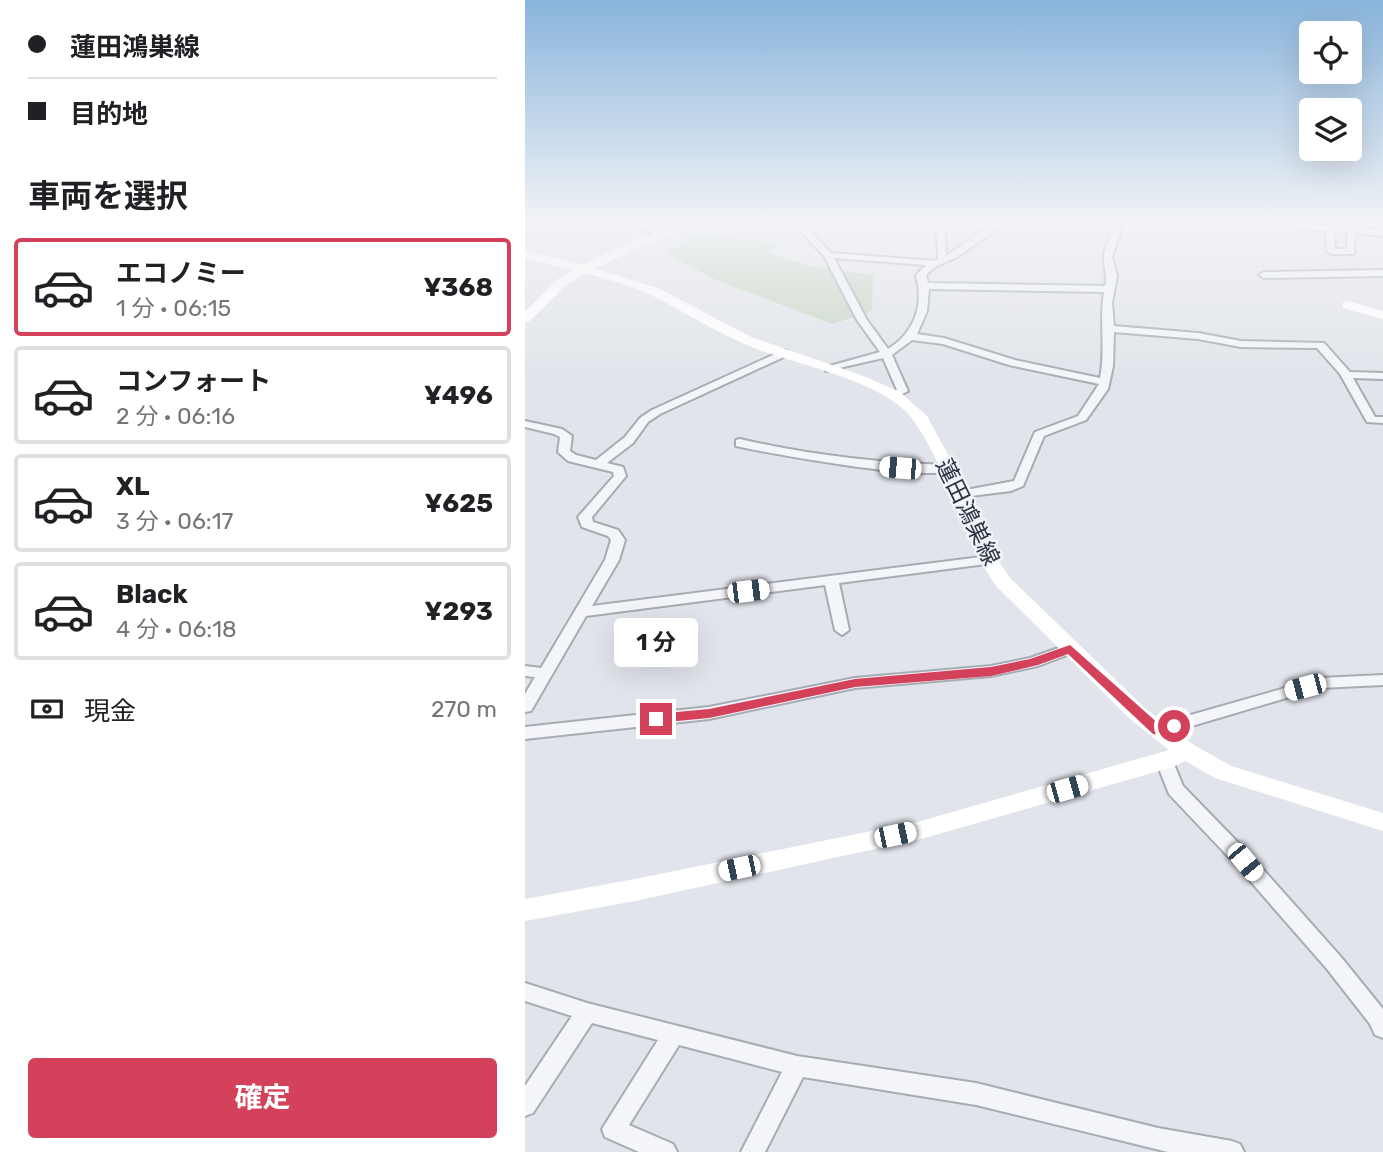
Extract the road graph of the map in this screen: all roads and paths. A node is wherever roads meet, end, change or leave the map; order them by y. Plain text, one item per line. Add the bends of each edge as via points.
1 (576, 274) edge
2 (602, 274) edge
3 (838, 274) edge
4 (923, 274) edge
5 (1112, 274) edge
6 (1338, 274) edge
7 (1264, 275) dead end
8 (924, 286) junction
9 (1108, 289) junction
10 (1348, 305) dead end
11 (1383, 315) edge
12 (525, 318) edge
13 (1109, 329) junction
14 (913, 337) junction
15 (783, 352) junction
16 (887, 355) junction
17 (829, 369) junction
18 (1346, 375) junction
19 (1383, 376) edge
20 (1103, 382) junction
21 (895, 396) junction
22 (1383, 420) edge
23 (525, 424) edge
24 (740, 443) dead end
25 (599, 464) junction
26 (948, 469) junction
27 (959, 495) junction
28 (989, 560) junction
29 (831, 580) junction
30 (583, 612) junction
31 (842, 630) dead end
32 (1070, 649) junction
33 (525, 671) edge
34 (543, 673) junction
35 (1383, 680) edge
36 (525, 707) edge
37 (1158, 730) junction
38 (525, 733) edge
39 (1175, 756) junction
40 (1383, 822) edge
41 (525, 910) edge
42 (525, 992) edge
43 (587, 1012) junction
44 (1383, 1028) edge
45 (674, 1034) junction
46 (797, 1066) junction
47 (525, 1105) edge
48 (1156, 1145) edge
49 (665, 1152) edge
50 (753, 1152) edge
51 (1232, 1152) edge

1 - 12 main road
2 - 15 main road, 蓮田鴻巣線 via 653,291 727,332
3 - 16 street
4 - 8 street
5 - 9 street
6 - 7 street
8 - 9 street
8 - 14 street via 925,309
9 - 13 street
10 - 11 main road
13 - 18 street via 1241,344 1320,345
13 - 20 street
14 - 16 street
14 - 20 street
15 - 17 main road, 蓮田鴻巣線
15 - 25 street via 656,412
16 - 17 street
16 - 21 street via 903,391
17 - 21 main road, 蓮田鴻巣線
18 - 19 street
18 - 22 street via 1371,420
20 - 27 street via 1103,389 1082,418 1039,434 1019,483
21 - 26 main road, 蓮田鴻巣線 via 919,416
23 - 25 street via 558,431 566,436 564,452
24 - 26 street via 820,459
25 - 30 street via 619,470 620,477 585,517 587,524 613,533 618,540
26 - 27 main road, 蓮田鴻巣線
27 - 28 main road, 蓮田鴻巣線
28 - 29 street
28 - 32 main road, 蓮田鴻巣線 via 1003,582
29 - 30 street
29 - 31 street
30 - 34 street
32 - 37 main road, 蓮田鴻巣線
32 - 38 street via 991,671 855,683 709,713
33 - 34 street
34 - 36 street
35 - 37 street via 1320,683
37 - 39 main road, 蓮田鴻巣線
39 - 40 main road, 蓮田鴻巣線
39 - 41 main road via 921,830
39 - 44 street via 1175,789 1334,963
42 - 43 street
43 - 45 street
43 - 47 street
45 - 46 street
45 - 49 street via 613,1129
46 - 48 street via 977,1094
46 - 50 street
48 - 51 street

